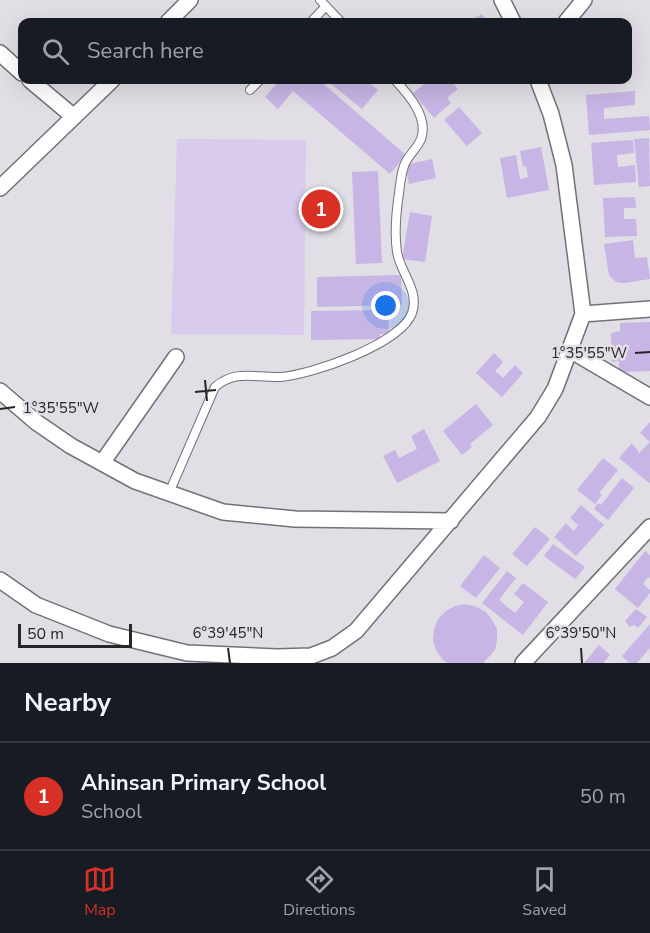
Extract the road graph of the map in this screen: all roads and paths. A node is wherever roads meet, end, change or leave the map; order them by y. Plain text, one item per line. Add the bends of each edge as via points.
1 (190, 0) edge
2 (502, 0) edge
3 (584, 0) edge
4 (323, 3) edge
5 (172, 18) edge
6 (314, 18) edge
7 (337, 18) edge
8 (511, 18) edge
9 (569, 18) edge
10 (0, 53) edge
11 (18, 69) edge
12 (35, 84) edge
13 (108, 84) edge
14 (256, 84) edge
15 (399, 84) edge
16 (539, 84) edge
17 (250, 90) dead end
18 (74, 117) junction
19 (0, 188) edge
20 (650, 309) edge
21 (584, 314) junction
22 (570, 350) junction
23 (176, 357) dead end
24 (0, 391) edge
25 (650, 397) edge
26 (102, 463) junction
27 (168, 493) junction
28 (451, 521) junction
29 (650, 527) edge
30 (0, 580) edge
31 (312, 659) edge
32 (523, 663) edge

1 - 5 street
2 - 8 street
3 - 9 street
4 - 6 lane
4 - 7 lane
10 - 11 street
12 - 18 street
13 - 18 street
14 - 17 lane
15 - 27 lane via 411,97 421,120 421,138 404,166 394,223 397,255 413,292 412,313 397,333 338,362 281,376 225,378 215,387
16 - 21 street via 564,165
18 - 19 street
20 - 21 street
21 - 22 street
22 - 25 street
22 - 28 street via 538,417
23 - 26 street
24 - 26 street via 36,422
26 - 27 street
27 - 28 street via 224,512 295,519
28 - 31 street via 356,631
29 - 32 street
30 - 31 street via 36,605 109,634 187,653

